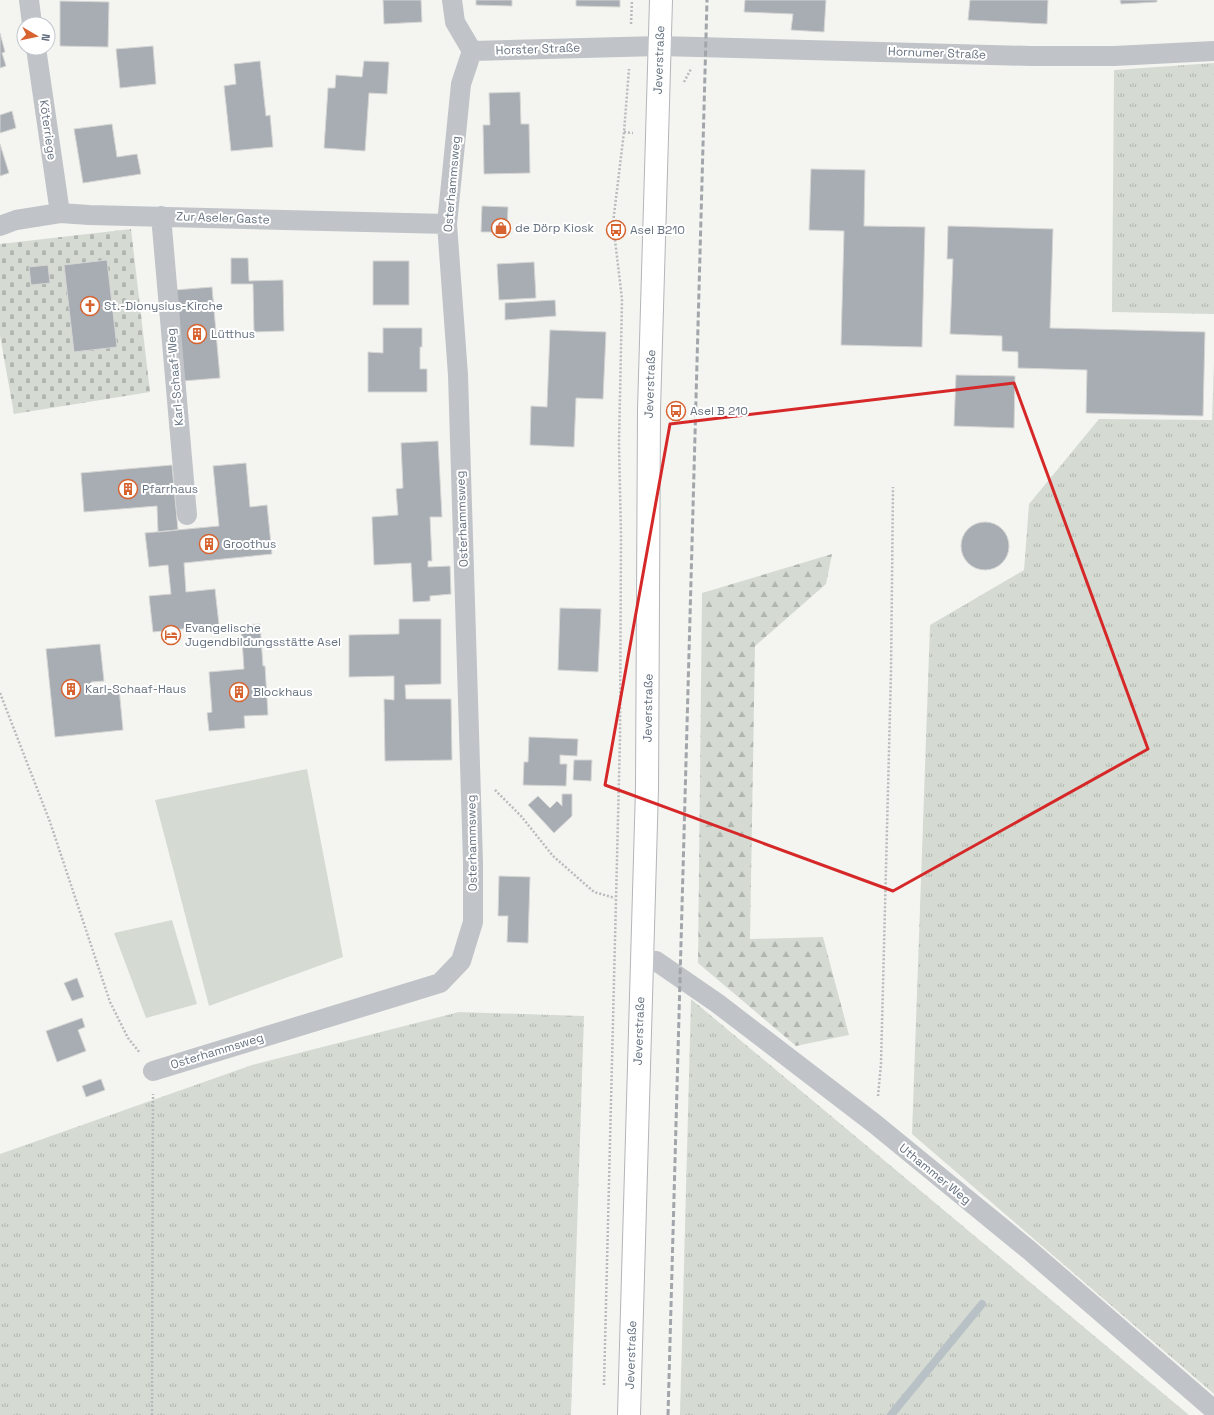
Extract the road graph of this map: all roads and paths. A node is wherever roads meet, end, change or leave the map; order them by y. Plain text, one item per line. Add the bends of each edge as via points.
1 (29, 0) edge
2 (452, 0) edge
3 (632, 0) edge
4 (661, 0) edge
5 (31, 16) edge
6 (631, 46) junction
7 (659, 46) junction
8 (472, 51) junction
9 (1214, 51) edge
10 (37, 56) edge
11 (60, 213) junction
12 (161, 216) junction
13 (447, 224) junction
14 (0, 226) edge
15 (893, 487) dead end
16 (187, 515) dead end
17 (0, 693) edge
18 (471, 769) junction
19 (616, 898) junction
20 (642, 960) junction
21 (153, 1071) junction
22 (874, 1124) junction
23 (603, 1391) dead end
24 (1214, 1410) edge
25 (152, 1415) edge
26 (629, 1415) edge

1 - 5 street
2 - 8 street via 455,22
3 - 6 path
4 - 7 main road, Jeverstraße
6 - 7 street, Horster Straße
6 - 8 street, Horster Straße
6 - 19 path via 613,223 622,299 619,444 620,730
7 - 9 street, Hornumer Straße via 1031,56 1114,56
7 - 20 main road, Jeverstraße via 648,410 647,773
8 - 13 street, Osterhammsweg via 461,84
10 - 11 street, Köterriege
11 - 12 street, Zur Aseler Gaste
11 - 14 street, Zur Aseler Gaste via 16,220
12 - 13 street, Zur Aseler Gaste
12 - 16 street, Karl-Schaaf-Weg
13 - 18 street, Osterhammsweg via 458,375
15 - 22 path via 882,1064
17 - 21 path via 50,822 110,1002 128,1038
18 - 19 path via 521,816 553,856 594,892
18 - 21 street, Osterhammsweg via 473,922 461,960 440,983
19 - 23 path
20 - 22 street, Uthammer Weg via 656,961 717,1003
20 - 26 main road, Jeverstraße
21 - 25 path
22 - 24 street, Uthammer Weg via 1029,1250

